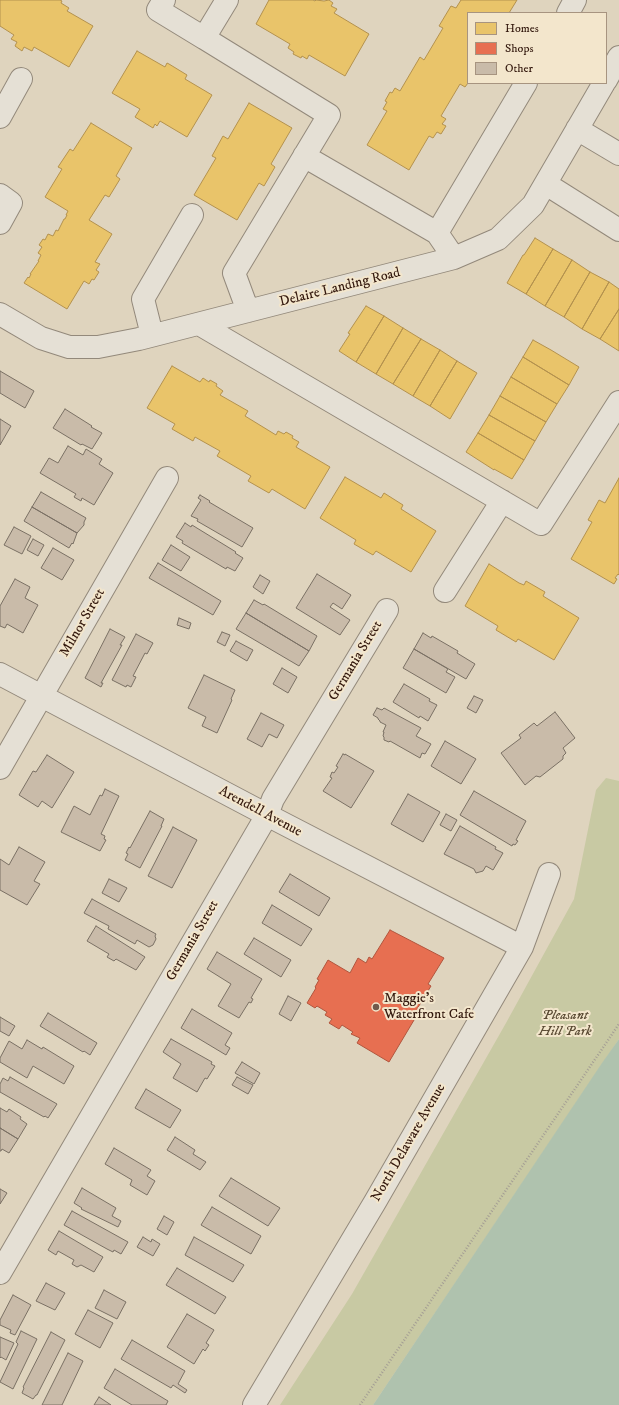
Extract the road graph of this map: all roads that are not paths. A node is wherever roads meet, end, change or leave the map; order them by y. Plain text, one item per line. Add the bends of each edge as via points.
1 (164, 0) edge
2 (227, 0) edge
3 (204, 38) junction
4 (619, 57) edge
5 (607, 78) edge
6 (21, 79) dead end
7 (525, 84) edge
8 (603, 84) edge
9 (0, 118) edge
10 (577, 129) junction
11 (619, 154) edge
12 (304, 156) junction
13 (546, 184) junction
14 (0, 195) edge
15 (192, 215) dead end
16 (0, 223) edge
17 (619, 230) edge
18 (437, 233) junction
19 (454, 258) junction
20 (248, 311) junction
21 (0, 314) edge
22 (199, 324) junction
23 (152, 335) junction
24 (619, 402) edge
25 (167, 478) dead end
26 (502, 501) junction
27 (445, 591) dead end
28 (387, 610) dead end
29 (0, 674) edge
30 (41, 695) junction
31 (0, 768) edge
32 (267, 815) junction
33 (549, 874) dead end
34 (522, 947) junction
35 (0, 1273) edge
36 (254, 1405) edge

1 - 3 street via 158,10
2 - 3 street
3 - 12 street via 329,115
4 - 5 street
6 - 9 street
7 - 18 street
8 - 10 street, Delaire Landing Road
10 - 11 street
10 - 13 street, Delaire Landing Road
12 - 18 street
12 - 20 street via 234,273
13 - 17 street
13 - 19 street, Delaire Landing Road via 533,205 498,240
14 - 16 street via 12,203
15 - 23 street via 143,298
18 - 19 street
19 - 20 street, Delaire Landing Road
20 - 22 street, Delaire Landing Road
21 - 23 street, Delaire Landing Road via 41,338 69,347 98,347
22 - 23 street, Delaire Landing Road
22 - 26 street
24 - 26 street via 541,524
25 - 30 street, Milnor Street
26 - 27 street
28 - 32 street, Germania Street via 274,799
29 - 30 street, Arendell Avenue
30 - 31 street, Milnor Street
30 - 32 street, Arendell Avenue
32 - 34 street, Arendell Avenue
32 - 35 street, Germania Street
33 - 34 street, North Delaware Avenue
34 - 36 street, North Delaware Avenue

